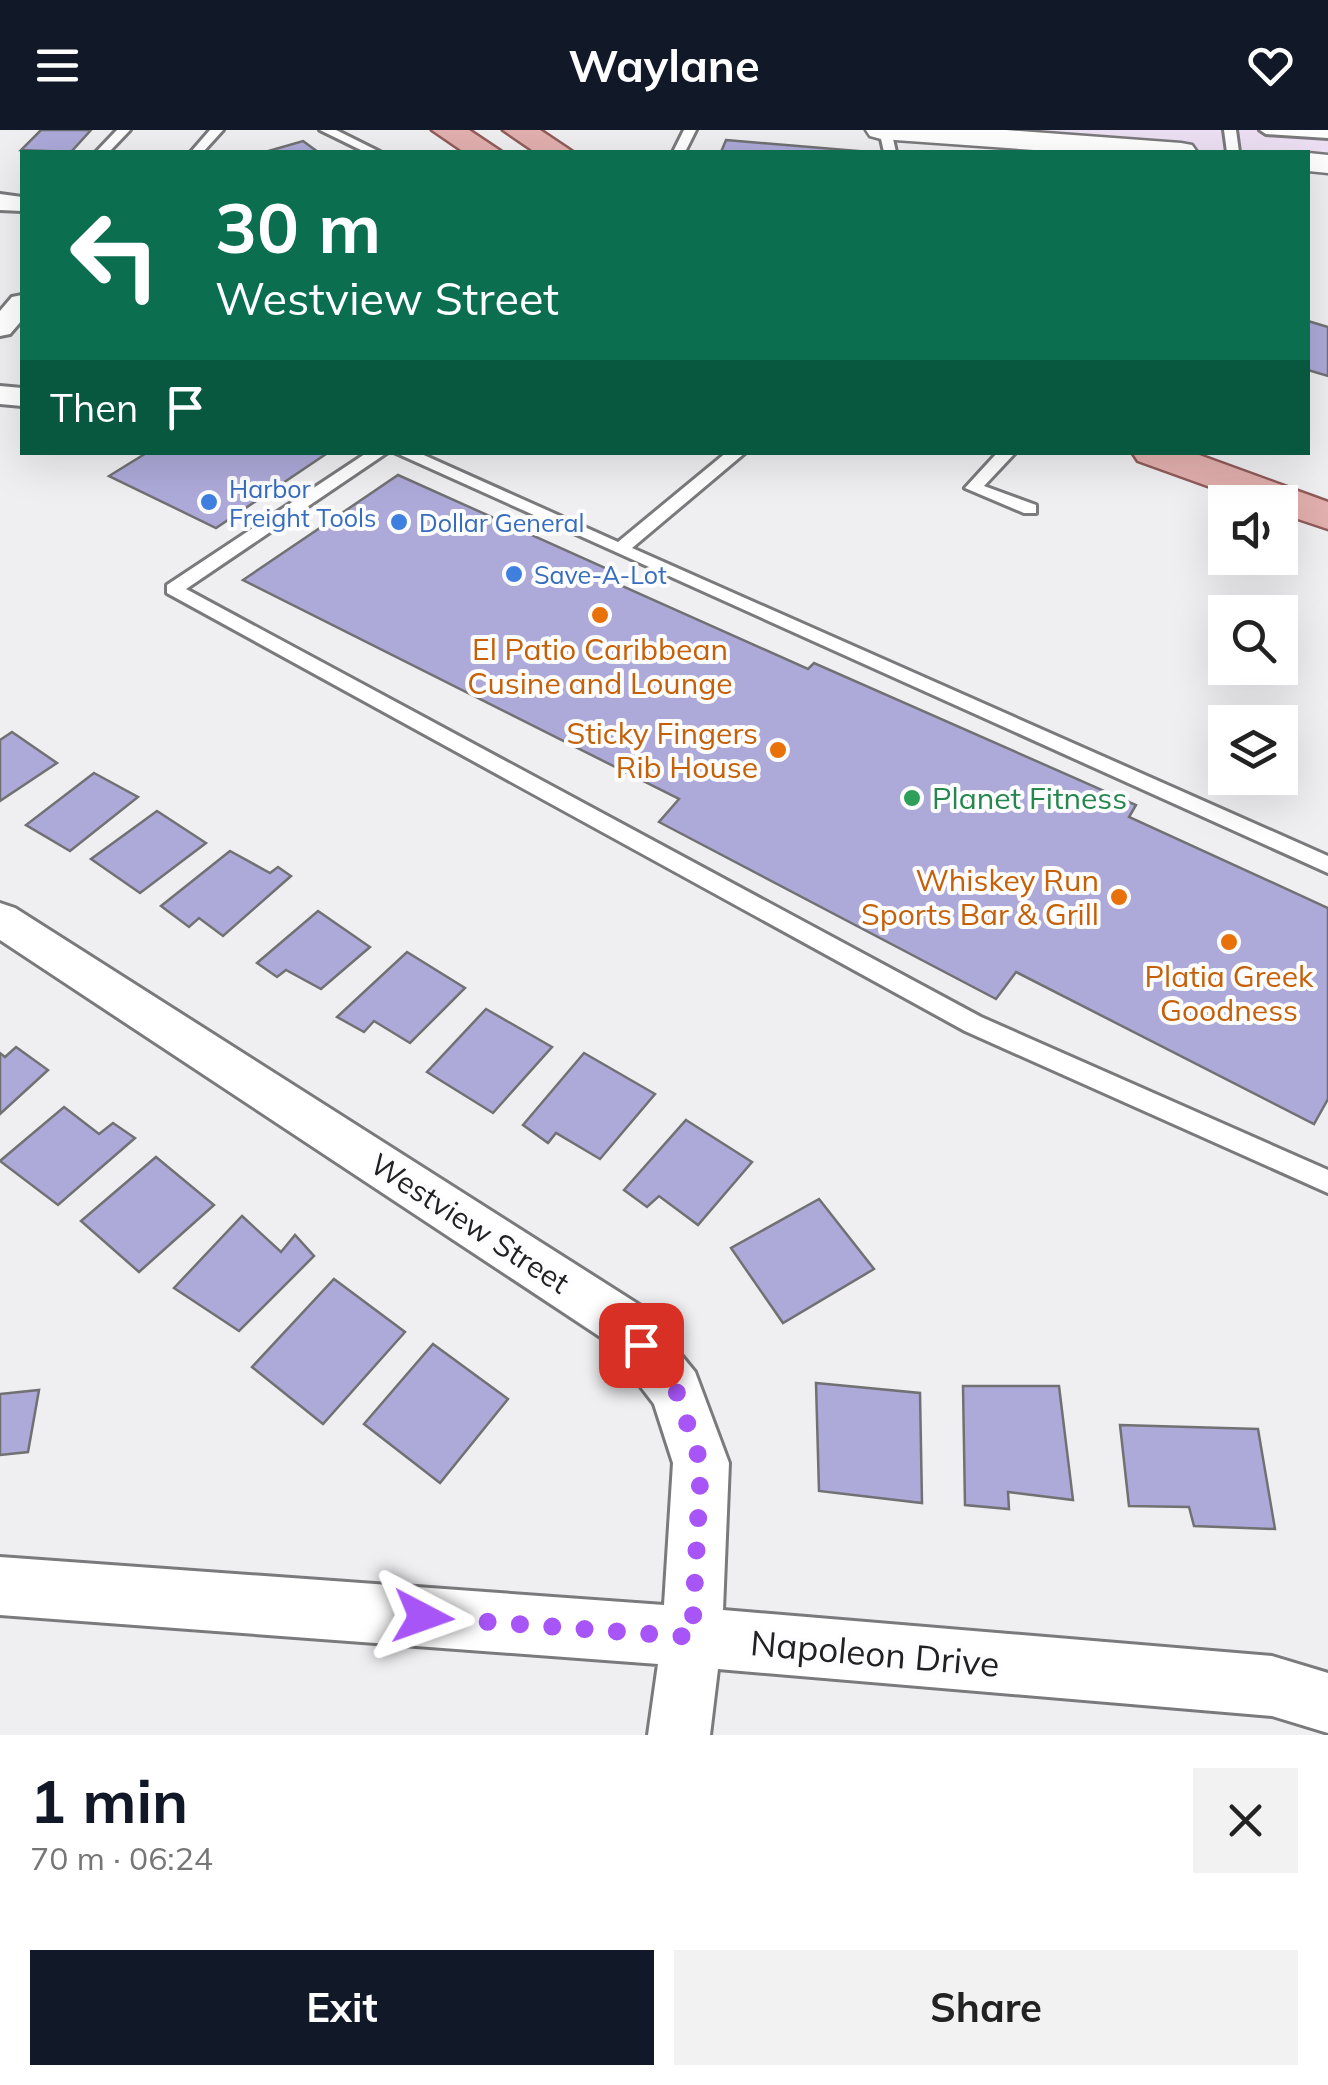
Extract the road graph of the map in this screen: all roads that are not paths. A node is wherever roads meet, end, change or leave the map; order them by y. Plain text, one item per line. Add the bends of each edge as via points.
1 (124, 130) edge
2 (217, 130) edge
3 (326, 130) edge
4 (446, 130) edge
5 (518, 130) edge
6 (883, 130) edge
7 (1266, 130) edge
8 (931, 132) edge
9 (1328, 134) edge
10 (200, 149) edge
11 (104, 150) edge
12 (370, 150) edge
13 (482, 150) edge
14 (553, 150) edge
15 (1156, 150) edge
16 (20, 305) edge
17 (0, 328) edge
18 (375, 455) edge
19 (409, 455) edge
20 (734, 455) edge
21 (1004, 455) edge
22 (1160, 455) edge
23 (1263, 455) edge
24 (1328, 478) edge
25 (1030, 509) dead end
26 (1328, 516) edge
27 (619, 550) junction
28 (1328, 866) edge
29 (0, 920) edge
30 (1328, 1182) edge
31 (0, 1586) edge
32 (692, 1637) junction
33 (1328, 1703) edge
34 (679, 1735) edge

1 - 11 lane
2 - 10 lane
3 - 12 lane
4 - 13 main road
5 - 14 main road
6 - 8 street
7 - 9 lane
8 - 15 street
16 - 17 street
18 - 30 lane via 173,589 974,1024
19 - 27 lane
20 - 27 lane
21 - 25 lane via 973,488
22 - 26 main road
23 - 24 main road
27 - 28 lane
29 - 32 street, Westview Street via 624,1322 676,1390 701,1464
31 - 32 street, Napoleon Drive
32 - 33 street, Napoleon Drive via 1272,1686
32 - 34 street, Westview Street

